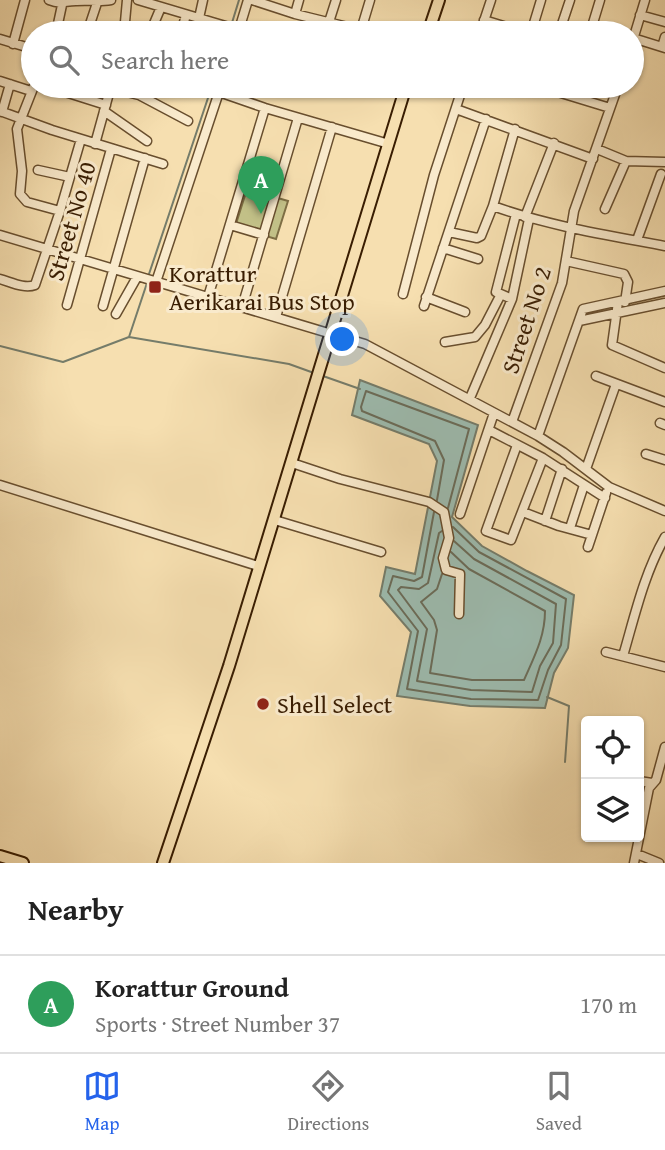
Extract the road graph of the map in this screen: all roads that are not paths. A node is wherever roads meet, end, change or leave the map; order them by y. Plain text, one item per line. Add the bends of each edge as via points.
1 (25, 0) edge
2 (49, 0) edge
3 (74, 0) edge
4 (111, 0) edge
5 (127, 0) edge
6 (138, 0) edge
7 (203, 0) edge
8 (250, 0) edge
9 (299, 0) edge
10 (336, 0) edge
11 (370, 0) edge
12 (436, 0) edge
13 (491, 0) edge
14 (541, 0) edge
15 (570, 0) edge
16 (600, 0) edge
17 (645, 0) edge
18 (97, 3) junction
19 (62, 5) junction
20 (161, 7) junction
21 (295, 14) junction
22 (186, 15) junction
23 (640, 15) junction
24 (199, 18) junction
25 (484, 20) joint
26 (59, 21) edge
27 (92, 21) edge
28 (125, 21) edge
29 (155, 21) edge
30 (184, 21) edge
31 (209, 21) edge
32 (238, 21) edge
33 (325, 21) edge
34 (329, 21) edge
35 (364, 21) edge
36 (429, 21) edge
37 (487, 21) edge
38 (533, 21) edge
39 (563, 21) edge
40 (594, 21) edge
41 (638, 21) edge
42 (665, 22) edge
43 (665, 37) edge
44 (0, 39) edge
45 (644, 43) edge
46 (13, 44) junction
47 (21, 46) edge
48 (663, 47) edge
49 (0, 81) edge
50 (10, 84) junction
51 (21, 86) edge
52 (29, 98) edge
53 (85, 98) edge
54 (108, 98) edge
55 (146, 98) edge
56 (217, 98) edge
57 (241, 98) edge
58 (405, 98) edge
59 (405, 98) edge
60 (459, 98) edge
61 (577, 98) edge
62 (614, 98) edge
63 (105, 108) junction
64 (265, 108) junction
65 (610, 108) junction
66 (456, 109) junction
67 (1, 112) edge
68 (22, 118) junction
69 (298, 118) junction
70 (486, 119) junction
71 (188, 121) dead end
72 (332, 127) junction
73 (515, 129) junction
74 (81, 139) junction
75 (147, 141) dead end
76 (95, 144) junction
77 (389, 144) junction
78 (554, 144) junction
79 (111, 149) junction
80 (597, 149) junction
81 (145, 158) junction
82 (593, 159) junction
83 (626, 161) junction
84 (665, 162) edge
85 (163, 164) dead end
86 (38, 170) dead end
87 (661, 174) dead end
88 (70, 177) junction
89 (493, 206) junction
90 (605, 209) dead end
91 (60, 211) junction
92 (523, 217) junction
93 (230, 225) junction
94 (571, 229) junction
95 (449, 232) junction
96 (264, 234) junction
97 (0, 235) edge
98 (637, 240) junction
99 (665, 246) edge
100 (443, 248) junction
101 (48, 251) junction
102 (478, 259) dead end
103 (80, 260) junction
104 (566, 261) junction
105 (112, 269) junction
106 (135, 276) junction
107 (0, 279) edge
108 (154, 281) junction
109 (665, 292) edge
110 (403, 294) dead end
111 (500, 296) junction
112 (208, 297) junction
113 (512, 299) junction
114 (622, 302) junction
115 (665, 303) edge
116 (67, 305) dead end
117 (103, 306) dead end
118 (242, 307) junction
119 (465, 312) dead end
120 (618, 313) junction
121 (116, 314) dead end
122 (276, 317) junction
123 (579, 321) junction
124 (333, 334) junction
125 (445, 342) dead end
126 (664, 365) edge
127 (596, 376) dead end
128 (616, 384) junction
129 (316, 388) junction
130 (470, 398) junction
131 (665, 402) edge
132 (495, 413) junction
133 (512, 422) junction
134 (489, 430) junction
135 (538, 436) junction
136 (517, 445) junction
137 (646, 454) dead end
138 (543, 458) junction
139 (665, 460) edge
140 (295, 464) junction
141 (586, 469) junction
142 (562, 470) junction
143 (0, 485) edge
144 (584, 485) junction
145 (609, 487) junction
146 (605, 498) junction
147 (665, 510) edge
148 (523, 512) junction
149 (460, 514) dead end
150 (278, 521) junction
151 (545, 521) junction
152 (570, 528) junction
153 (592, 534) junction
154 (665, 537) edge
155 (588, 547) dead end
156 (381, 552) dead end
157 (261, 567) junction
158 (458, 614) dead end
159 (606, 652) dead end
160 (623, 656) junction
161 (665, 667) edge
162 (665, 747) edge
163 (644, 782) edge
164 (652, 783) junction
165 (0, 856) edge
166 (635, 859) edge
167 (23, 863) edge
168 (163, 863) edge
169 (169, 863) edge
170 (659, 863) edge

1 - 46 street
2 - 19 street
3 - 18 street
3 - 19 street
4 - 18 street
5 - 28 street
6 - 20 street
7 - 24 street
8 - 21 street
8 - 32 street
9 - 21 street
10 - 34 street
11 - 35 street
12 - 36 main road
13 - 25 street
14 - 38 street
15 - 39 street
16 - 40 street
17 - 23 street
18 - 27 street
19 - 26 street
20 - 22 street
20 - 29 street
21 - 33 street
22 - 24 street
22 - 30 street
23 - 41 street
23 - 42 street
24 - 31 street
25 - 37 street
43 - 48 street
44 - 46 street
45 - 48 street
46 - 47 street
49 - 50 street
50 - 51 street
50 - 67 street
52 - 68 street
53 - 63 street
54 - 63 street
55 - 71 street
56 - 108 street
57 - 64 street
58 - 77 main road
59 - 124 main road
60 - 66 street
61 - 65 street
62 - 65 street, Street No 2
63 - 75 street
63 - 76 street
64 - 69 street
64 - 93 street
65 - 80 street, Street No 2
66 - 70 street
66 - 110 street
67 - 68 street
68 - 74 street
68 - 91 street via 17,129 20,194 27,202
69 - 72 street
69 - 96 street
70 - 73 street
70 - 95 street
72 - 77 street
72 - 122 street
73 - 78 street
73 - 89 street
74 - 76 street
74 - 88 street
76 - 79 street
77 - 124 main road
78 - 82 street
78 - 92 street
79 - 81 street
79 - 103 street, Street No 40
80 - 82 street, Street No 2
80 - 83 street
81 - 85 street
81 - 105 street
82 - 94 street, Street No 2
83 - 84 street
83 - 90 street
86 - 88 street
87 - 98 street
88 - 91 street
89 - 92 street
89 - 95 street via 479,237
91 - 101 street
92 - 94 street
92 - 111 street via 496,290
92 - 113 street
93 - 96 street
93 - 112 street
94 - 98 street
94 - 104 street, Street No 2
95 - 100 street
96 - 118 street
97 - 101 street
98 - 99 street
100 - 102 street
100 - 119 street via 425,301
101 - 103 street
101 - 107 street via 35,285
103 - 105 street
103 - 116 street, Street No 40
104 - 114 street via 624,274 628,282
104 - 133 street, Street No 2 via 558,296
105 - 106 street
105 - 117 street
106 - 108 street
106 - 121 street
108 - 112 street
109 - 114 street
111 - 113 street
111 - 125 street via 475,337
112 - 118 street
113 - 130 street
114 - 120 street
114 - 123 street via 583,309
115 - 120 street
118 - 122 street
120 - 123 street
120 - 126 street via 612,345
122 - 124 street
123 - 135 street
124 - 129 main road
124 - 130 street via 365,344
127 - 128 street
128 - 131 street
128 - 141 street
129 - 140 main road
129 - 157 main road
130 - 132 street
132 - 133 street
132 - 134 street
133 - 135 street
134 - 136 street
134 - 149 street
135 - 141 street
136 - 138 street
136 - 148 street via 486,531 511,540
137 - 139 street
138 - 142 street
138 - 148 street
140 - 150 main road
140 - 158 street via 429,502 444,512 449,538 443,558 446,570 460,574
141 - 145 street
142 - 144 street
142 - 151 street
143 - 157 street
144 - 146 street
144 - 152 street
145 - 146 street
145 - 147 street
146 - 153 street
148 - 151 street
150 - 156 street
150 - 157 main road
151 - 152 street
152 - 153 street
153 - 155 street
154 - 160 street via 655,554
157 - 168 main road
157 - 169 main road
159 - 160 street
160 - 161 street
162 - 164 street
163 - 164 street
164 - 166 street
165 - 167 main road
166 - 170 street

